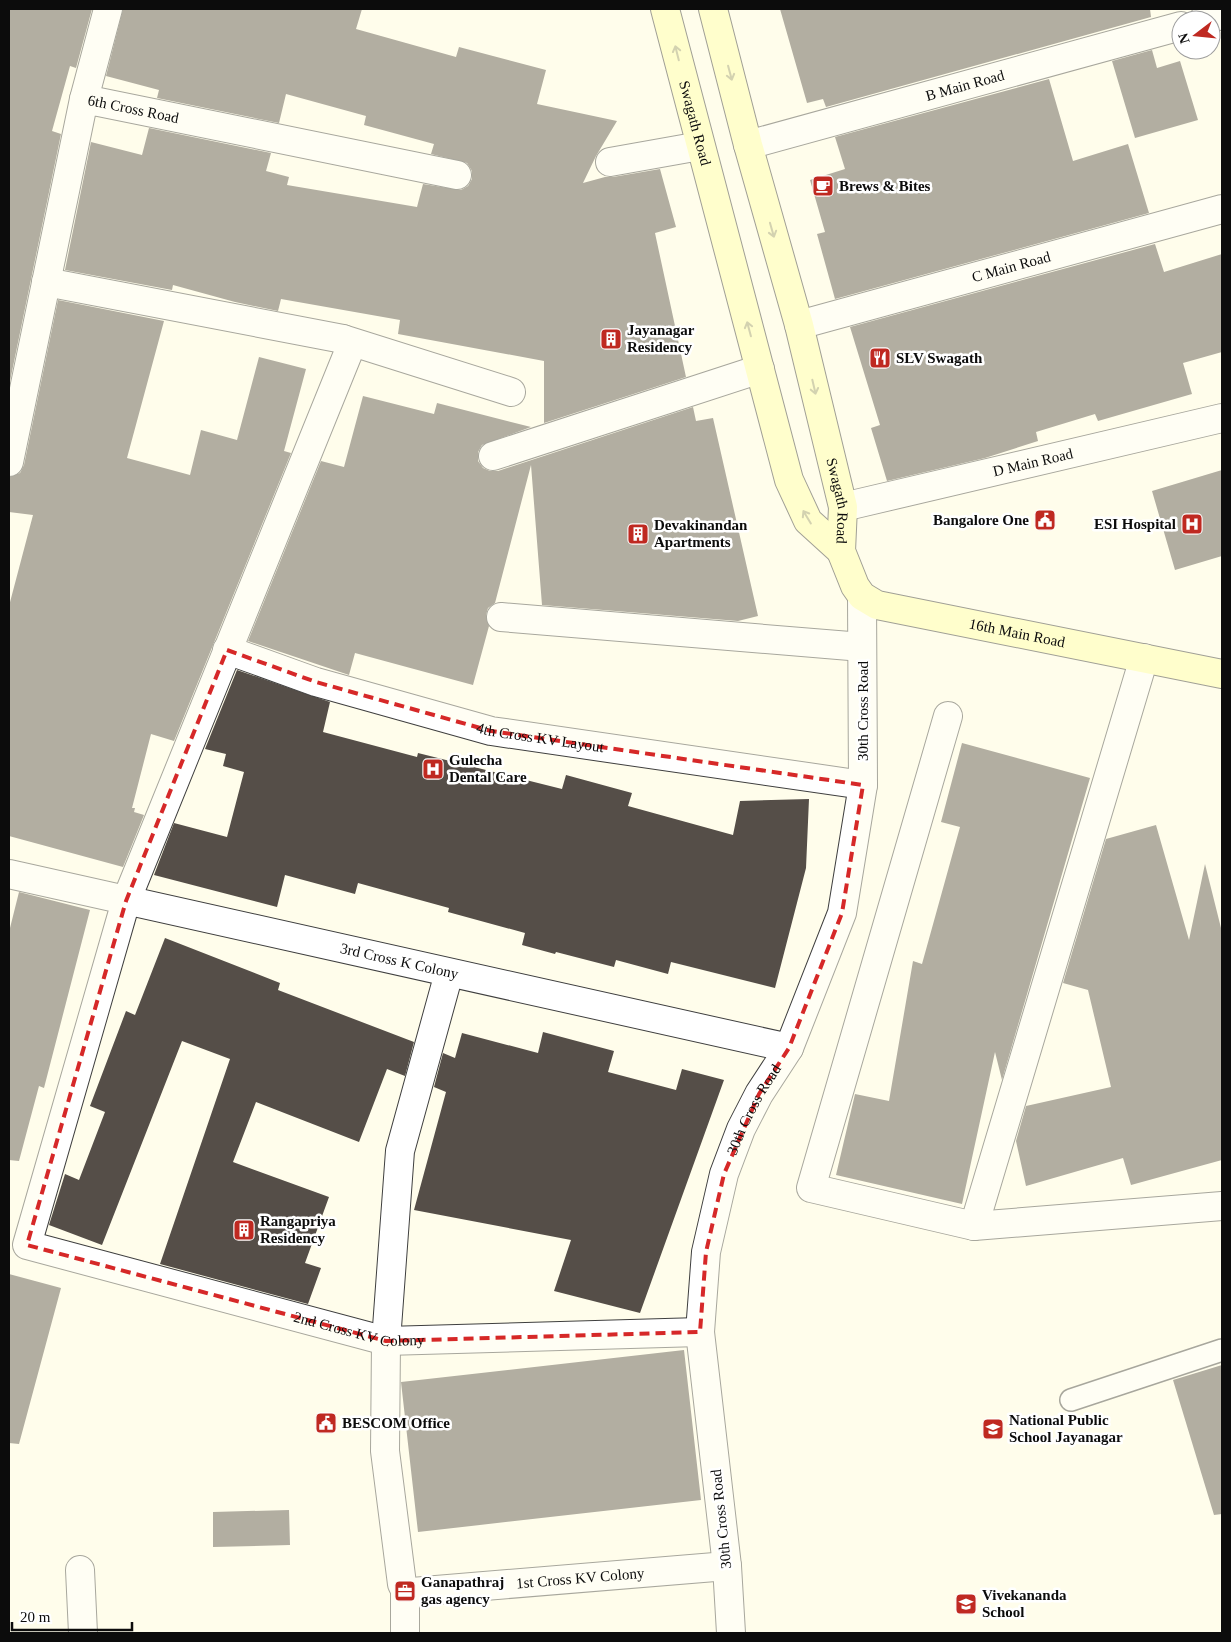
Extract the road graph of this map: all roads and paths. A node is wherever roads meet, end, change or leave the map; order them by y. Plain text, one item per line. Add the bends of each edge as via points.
1 (108, 9) edge
2 (665, 9) edge
3 (713, 9) edge
4 (1171, 29) edge
5 (84, 99) junction
6 (748, 145) junction
7 (700, 146) junction
8 (610, 162) dead end
9 (457, 175) dead end
10 (1222, 209) edge
11 (46, 282) junction
12 (799, 325) junction
13 (343, 339) junction
14 (760, 369) junction
15 (511, 392) dead end
16 (1222, 418) edge
17 (493, 456) dead end
18 (9, 462) edge
19 (843, 507) junction
20 (841, 551) junction
21 (862, 596) junction
22 (501, 617) dead end
23 (862, 647) junction
24 (227, 650) junction
25 (1144, 658) junction
26 (1222, 674) edge
27 (948, 716) dead end
28 (863, 785) junction
29 (9, 874) edge
30 (126, 901) junction
31 (449, 973) junction
32 (789, 1048) junction
33 (1222, 1206) edge
34 (974, 1226) junction
35 (700, 1332) junction
36 (386, 1341) junction
37 (1222, 1350) edge
38 (1071, 1400) dead end
39 (727, 1566) junction
40 (80, 1570) dead end
41 (405, 1590) junction
42 (83, 1633) edge
43 (405, 1633) edge
44 (731, 1633) edge

1 - 5 street
7 -> 2 main road, Swagath Road
3 -> 6 main road, Swagath Road
4 - 6 street, B Main Road
5 - 9 street, 6th Cross Road
5 - 11 street, 6th Cross Road
6 -> 12 main road, Swagath Road
7 - 8 street
14 -> 7 main road, Swagath Road
10 - 12 street, C Main Road
11 - 13 street
11 - 18 street, 6th Cross Road
12 -> 19 main road, Swagath Road
13 - 15 street
13 - 24 street via 349,351
14 - 17 street
20 -> 14 main road, Swagath Road via 808,521 793,488
16 - 19 street, D Main Road
19 - 20 main road, Swagath Road
20 - 21 main road
21 - 23 street, 30th Cross Road
21 - 25 main road, 16th Main Road via 878,605
22 - 23 street
23 - 28 street, 30th Cross Road
24 - 28 street, 4th Cross KV Layout via 316,682 492,731
24 - 30 street
25 - 26 main road, 16th Main Road
25 - 34 street
27 - 34 street via 810,1188
28 - 32 street, 30th Cross Road via 842,913
29 - 30 street, 3rd Cross K Colony
30 - 31 street, 3rd Cross K Colony
30 - 36 street, 2nd Cross KV Colony via 27,1245
31 - 32 street, 3rd Cross K Colony
31 - 36 street via 400,1151
32 - 35 street, 30th Cross Road via 759,1094 724,1174 706,1252
33 - 34 street
35 - 36 street, 2nd Cross KV Colony
35 - 39 street, 30th Cross Road
36 - 41 street via 385,1451
37 - 38 lane
39 - 41 street, 1st Cross KV Colony via 412,1592
39 - 44 street, 30th Cross Road
40 - 42 street
41 - 43 street

